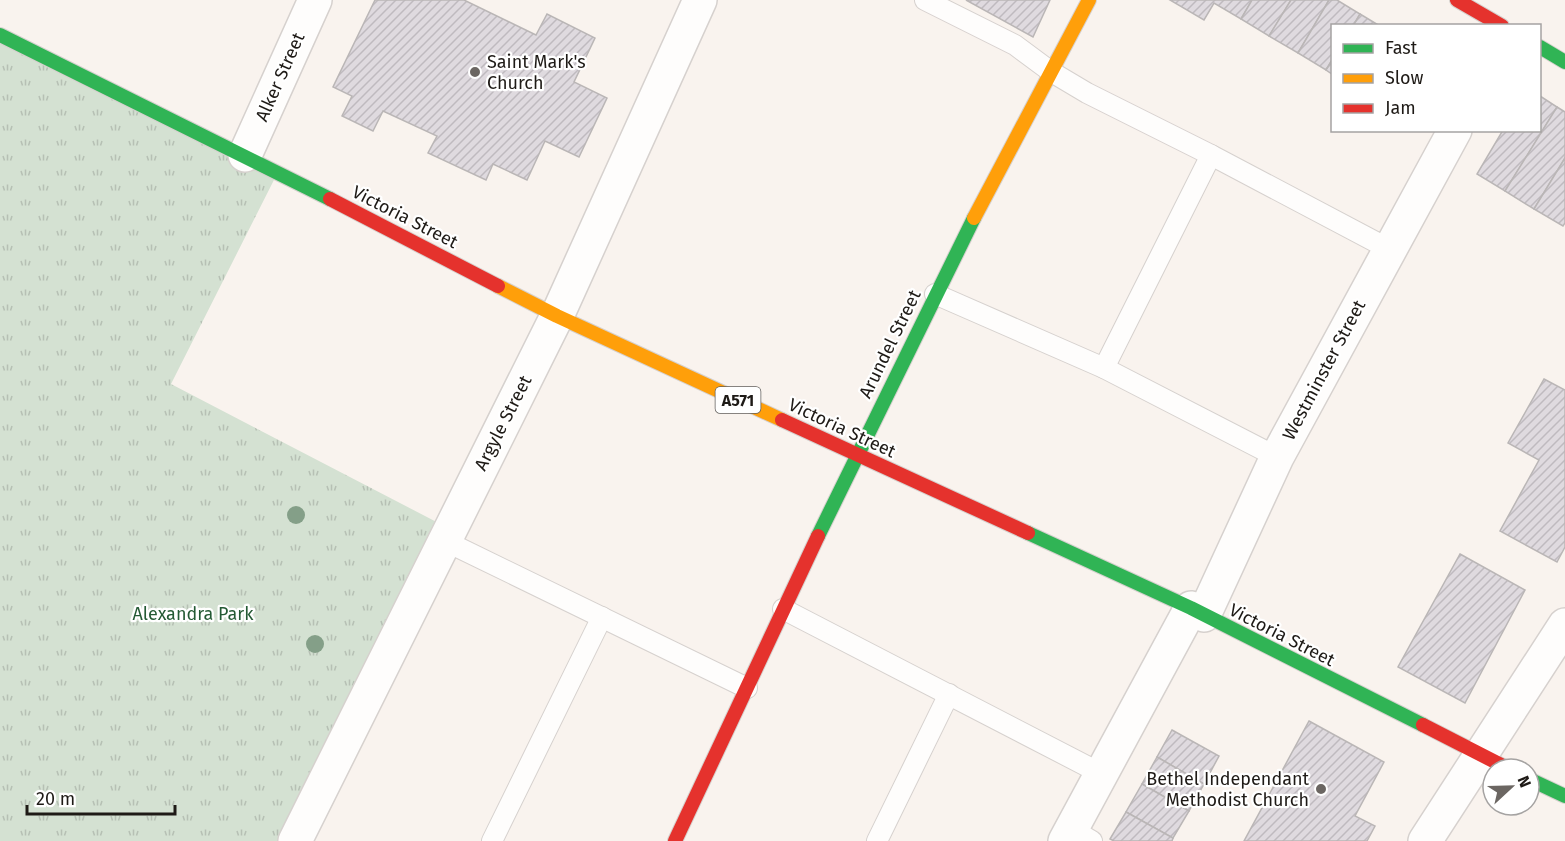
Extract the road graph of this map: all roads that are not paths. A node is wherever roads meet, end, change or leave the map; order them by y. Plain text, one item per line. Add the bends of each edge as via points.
1 (315, 0) edge
2 (700, 0) edge
3 (925, 0) edge
4 (1089, 0) edge
5 (1457, 0) edge
6 (1499, 24) edge
7 (0, 35) edge
8 (1541, 48) edge
9 (1565, 62) edge
10 (1050, 71) junction
11 (1454, 132) edge
12 (245, 155) junction
13 (1211, 155) junction
14 (1389, 249) junction
15 (934, 294) junction
16 (557, 316) junction
17 (1104, 368) junction
18 (855, 454) junction
19 (1277, 457) junction
20 (445, 541) junction
21 (783, 609) junction
22 (1198, 611) junction
23 (602, 617) junction
24 (1565, 625) edge
25 (747, 688) junction
26 (949, 694) junction
27 (1485, 757) edge
28 (1498, 757) edge
29 (1102, 774) junction
30 (1481, 778) edge
31 (1541, 784) edge
32 (1565, 796) edge
33 (1076, 837) edge
34 (294, 841) edge
35 (492, 841) edge
36 (675, 841) edge
37 (877, 841) edge
38 (1425, 841) edge

1 - 12 street, Alker Street
2 - 16 street, Argyle Street
3 - 10 lane via 1015,45
4 - 10 main road, Arundel Street
5 - 6 main road
7 - 12 main road, Victoria Street / A571
8 - 9 main road
10 - 13 lane
10 - 15 main road, Arundel Street
11 - 14 street, Westminster Street
12 - 16 main road, Victoria Street / A571
13 - 14 lane
13 - 17 lane
14 - 19 street, Westminster Street
15 - 17 lane
15 - 18 main road, Arundel Street
16 - 18 main road, Victoria Street / A571
16 - 20 street, Argyle Street
17 - 19 lane
18 - 21 main road, Arundel Street
18 - 22 main road, Victoria Street / A571
19 - 22 street, Westminster Street
20 - 23 lane
20 - 34 street, Argyle Street
21 - 25 main road, Arundel Street
21 - 26 lane
22 - 27 main road, Victoria Street / A571
22 - 29 street, Westminster Street
23 - 25 lane
23 - 35 lane
24 - 28 street
25 - 36 main road, Arundel Street
26 - 29 lane
26 - 37 lane
29 - 33 street, Westminster Street
30 - 38 street
31 - 32 main road

